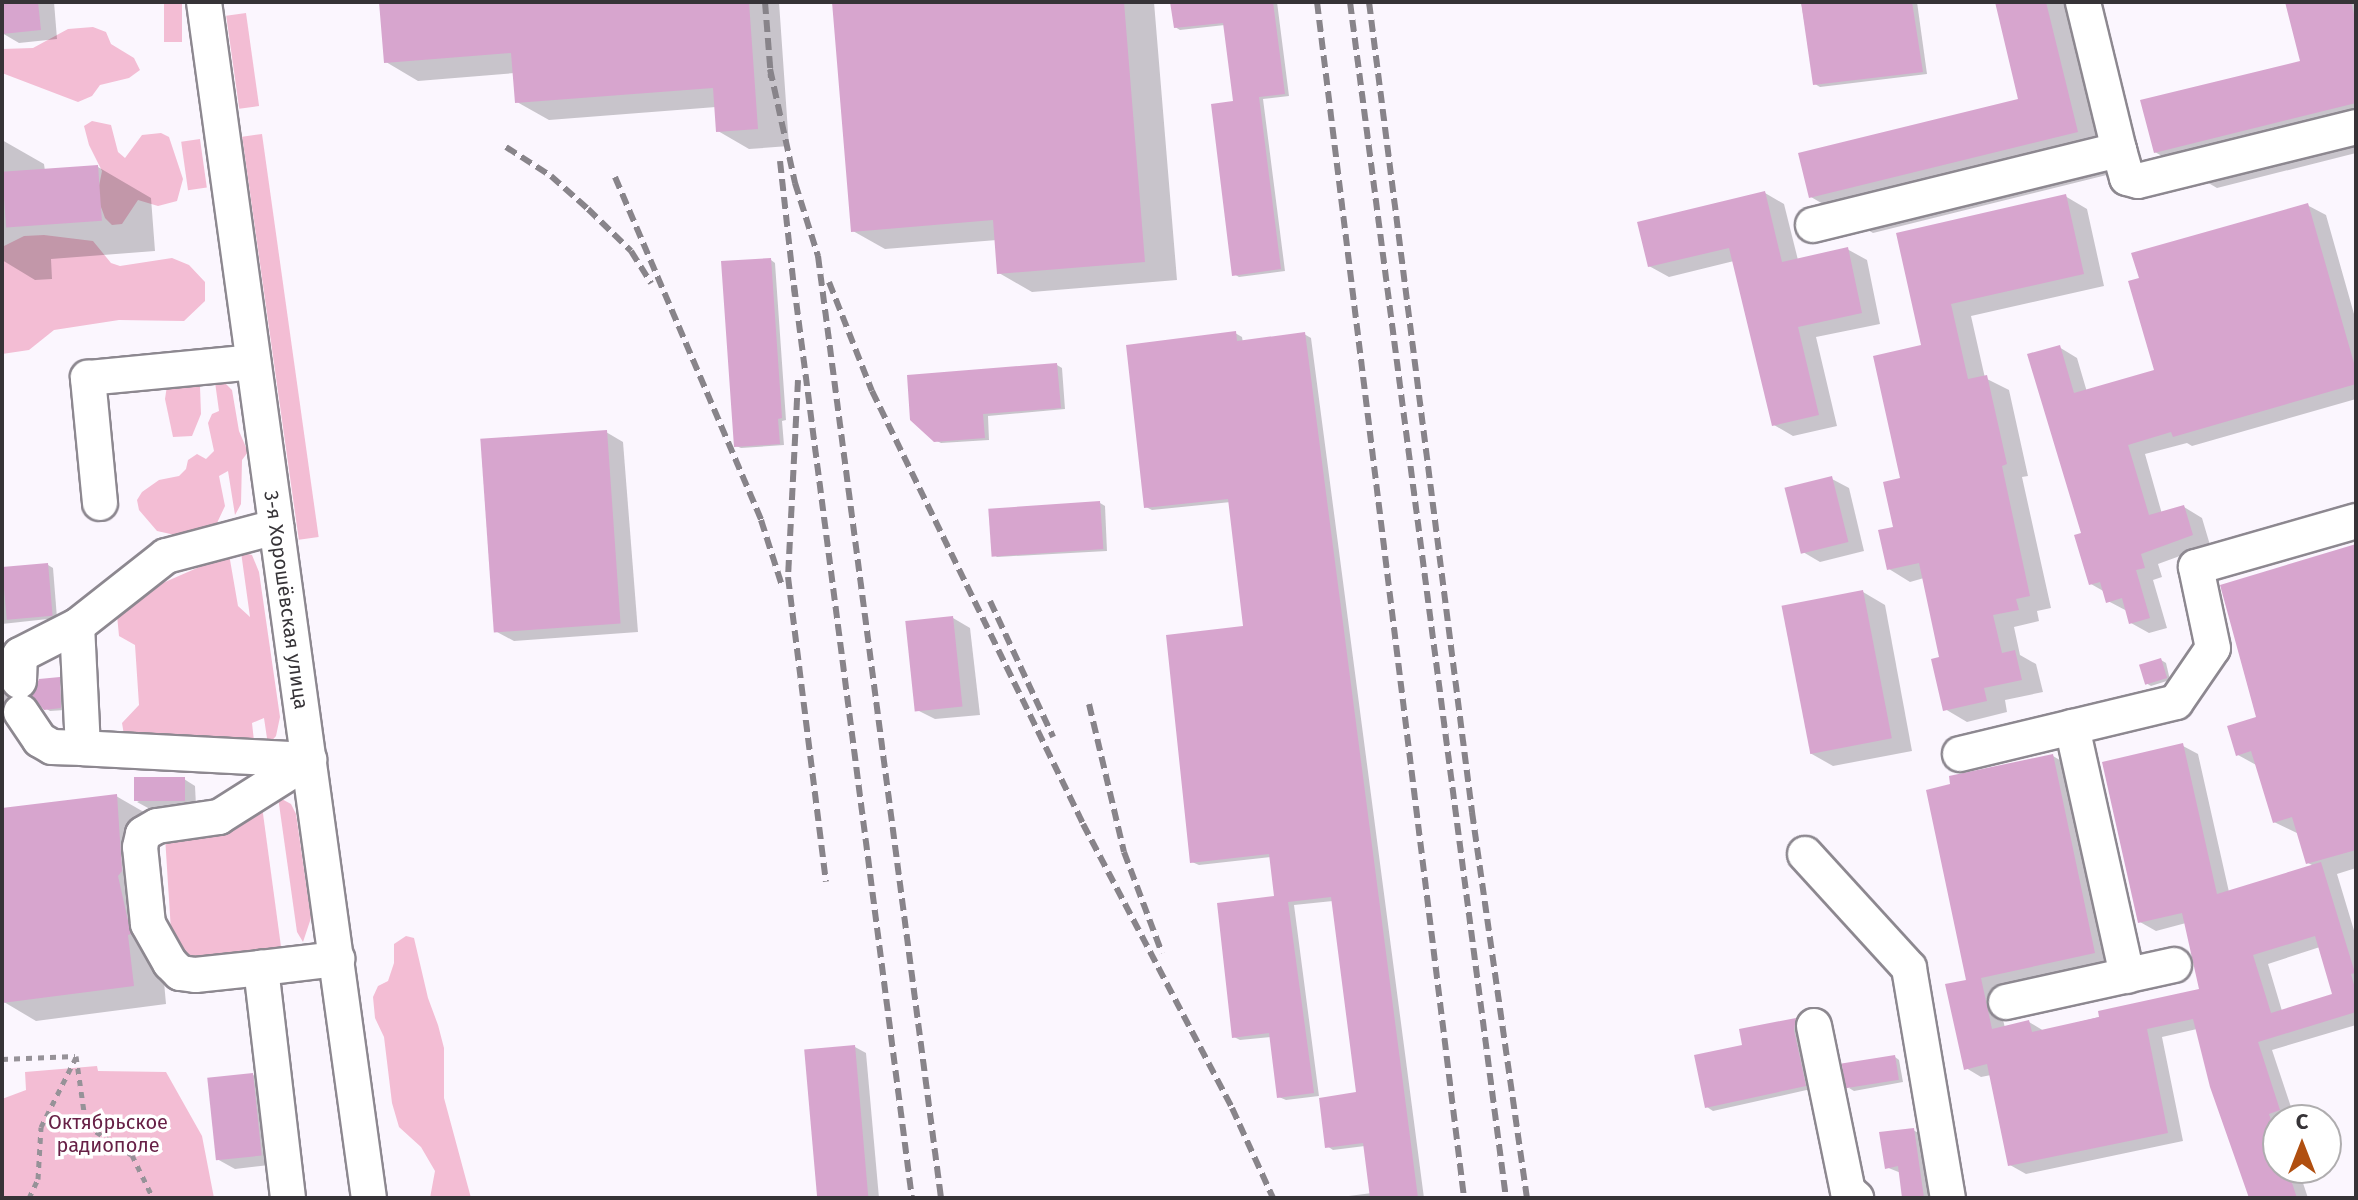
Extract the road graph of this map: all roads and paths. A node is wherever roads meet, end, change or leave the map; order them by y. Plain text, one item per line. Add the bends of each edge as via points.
1 (204, 2) edge
2 (2083, 2) edge
3 (2356, 127) edge
4 (2119, 150) junction
5 (1813, 225) dead end
6 (253, 362) junction
7 (100, 503) dead end
8 (2356, 521) edge
9 (276, 527) junction
10 (77, 626) junction
11 (2072, 727) junction
12 (83, 748) junction
13 (1960, 754) dead end
14 (309, 760) junction
15 (1805, 854) dead end
16 (337, 959) junction
17 (2174, 965) dead end
18 (261, 968) junction
19 (2127, 976) junction
20 (2006, 1002) dead end
21 (1814, 1026) dead end
22 (76, 1056) junction
23 (2, 1059) edge
24 (29, 1198) edge
25 (153, 1198) edge
26 (288, 1198) edge
27 (369, 1198) edge
28 (1856, 1198) edge
29 (1948, 1198) edge

1 - 6 street, 3-я Хорошёвская улица
2 - 4 street
3 - 4 street via 2138,181 2127,178
4 - 5 street
6 - 7 street via 88,378
6 - 9 street, 3-я Хорошёвская улица
8 - 11 street via 2196,567 2213,648 2176,702
9 - 10 street via 166,556
9 - 14 street, 3-я Хорошёвская улица
10 - 12 street
10 - 12 street via 20,655 20,697 40,740 52,747
11 - 13 street
11 - 19 street
12 - 14 street
14 - 16 street, 3-я Хорошёвская улица
14 - 18 street via 219,817 157,826 143,834 148,924 170,963 180,973 195,975
15 - 29 street via 1909,968
16 - 18 street
16 - 27 street, 3-я Хорошёвская улица
17 - 19 street
18 - 26 street
19 - 20 street
21 - 28 street via 1848,1191
22 - 23 path
22 - 24 path via 41,1127 38,1179
22 - 25 path via 86,1125 132,1155

